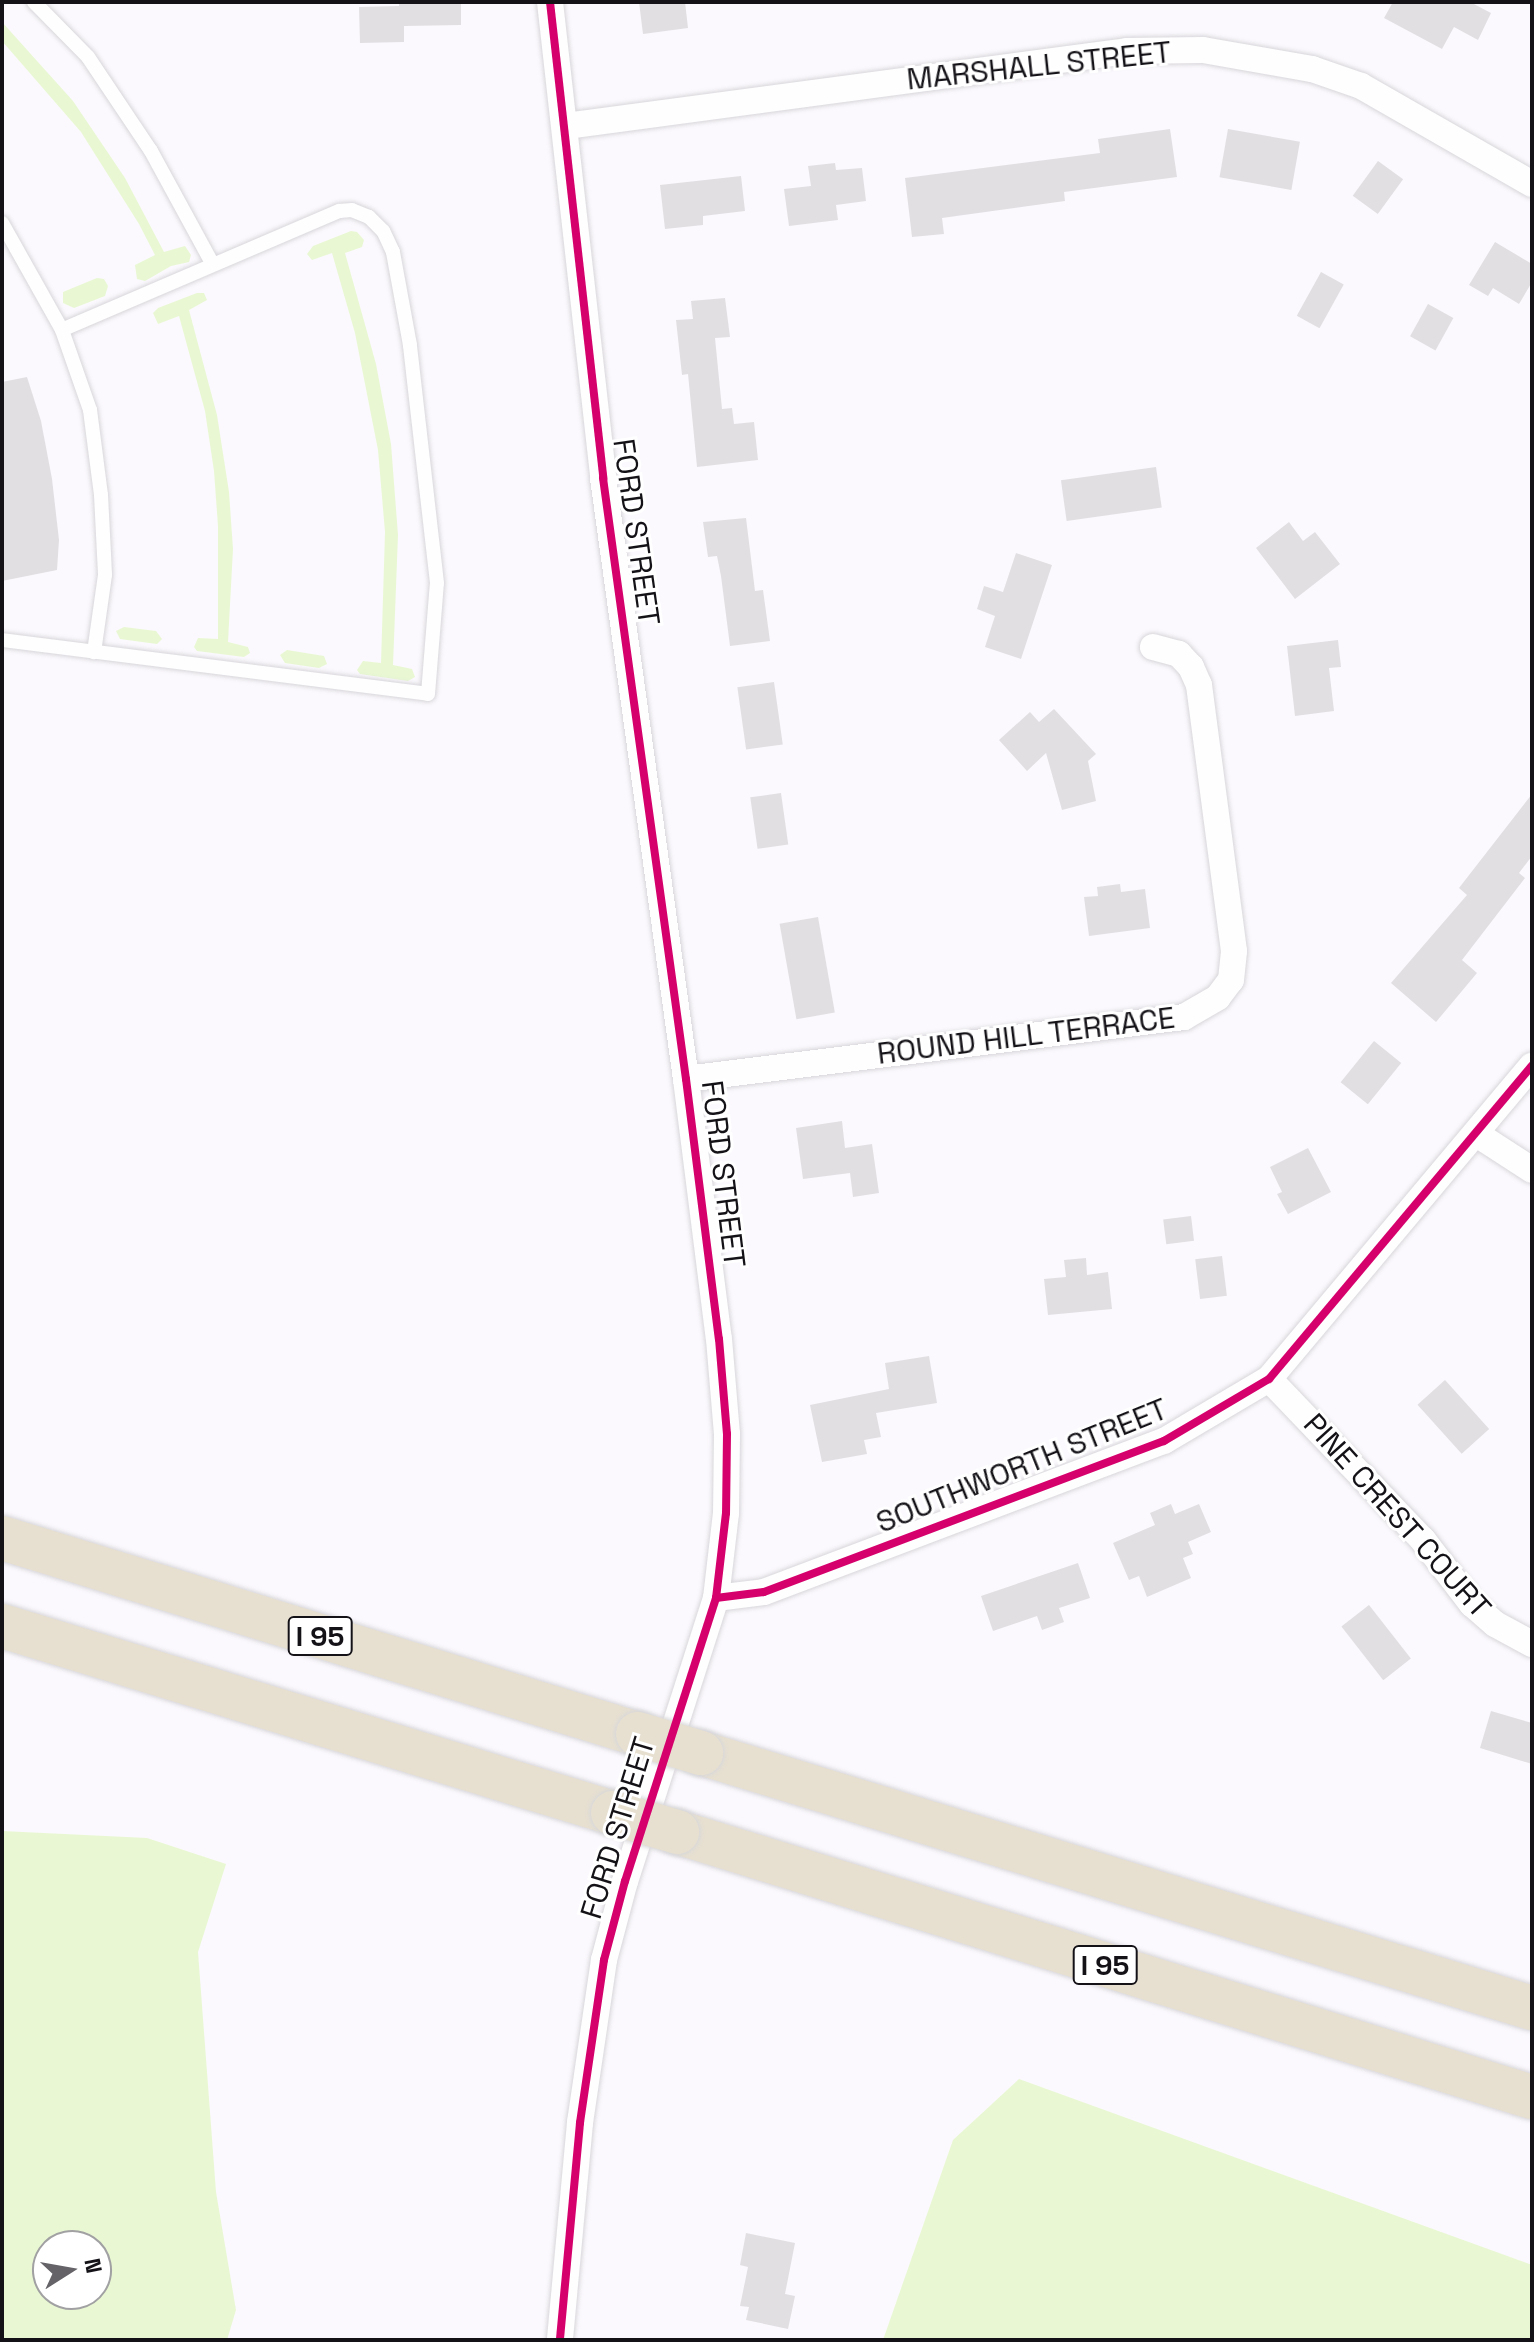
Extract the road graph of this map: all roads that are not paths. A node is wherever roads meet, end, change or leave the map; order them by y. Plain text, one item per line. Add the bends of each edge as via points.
1 (34, 2) edge
2 (550, 2) edge
3 (566, 126) junction
4 (1532, 184) edge
5 (2, 223) edge
6 (212, 263) junction
7 (62, 330) junction
8 (2, 640) edge
9 (1153, 647) dead end
10 (94, 652) junction
11 (1532, 1066) edge
12 (686, 1079) junction
13 (1478, 1135) junction
14 (1532, 1170) edge
15 (1269, 1379) junction
16 (2, 1538) edge
17 (716, 1598) junction
18 (2, 1626) edge
19 (1532, 1644) edge
20 (1532, 2008) edge
21 (1532, 2097) edge
22 (560, 2340) edge

1 - 6 lane via 88,57 151,151
2 - 3 street, FORD STREET
3 - 4 street, MARSHALL STREET via 1127,51 1203,50 1312,69 1361,86
3 - 12 street, FORD STREET via 603,478
5 - 7 lane
6 - 7 lane
6 - 10 lane via 339,211 361,212 383,231 393,252 410,345 437,583 428,694
7 - 10 lane via 90,410 101,495 105,575
8 - 10 lane
9 - 12 street, ROUND HILL TERRACE via 1179,654 1199,685 1234,951 1231,980 1218,997 1184,1017
11 - 13 street, SOUTHWORTH STREET
12 - 17 street, FORD STREET via 727,1434 726,1513
13 - 14 street
13 - 15 street, SOUTHWORTH STREET
15 - 17 street, SOUTHWORTH STREET via 1164,1441 764,1592
15 - 19 street, PINE CREST COURT via 1423,1540 1472,1604
16 - 20 highway, I 95, bridge
17 - 22 street, FORD STREET via 604,1960 580,2123
18 - 21 highway, I 95, bridge

